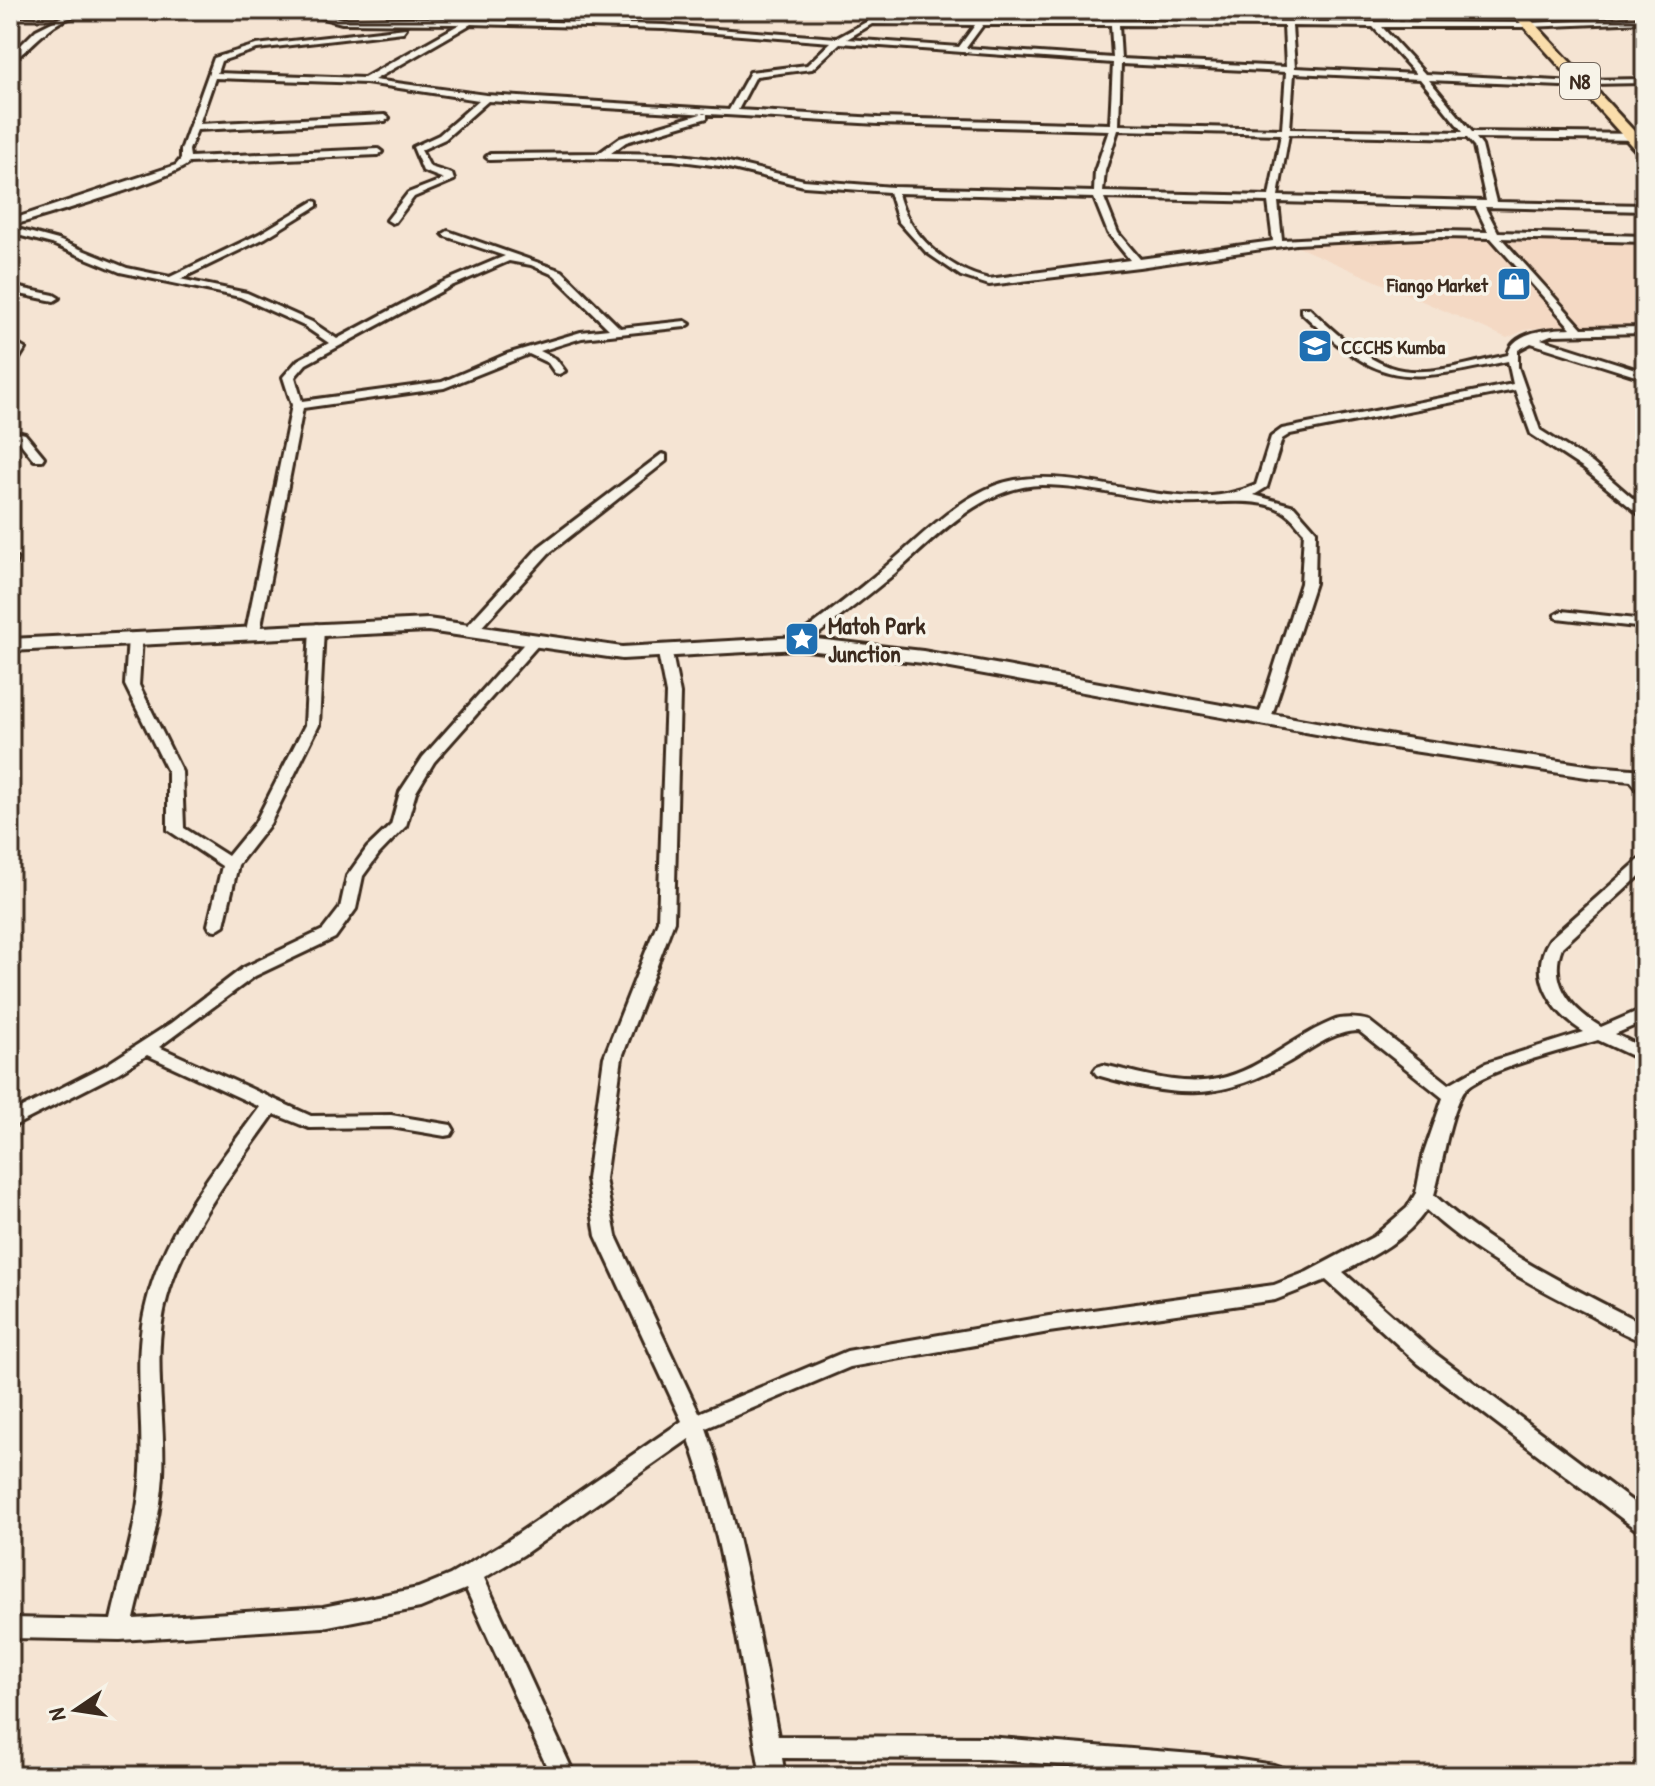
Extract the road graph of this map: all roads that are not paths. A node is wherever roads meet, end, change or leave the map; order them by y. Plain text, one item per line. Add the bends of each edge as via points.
1 (156, 10) edge
2 (297, 10) edge
3 (400, 10) edge
4 (990, 10) edge
5 (1515, 10) edge
6 (10, 13) edge
7 (69, 14) junction
8 (411, 20) junction
9 (1645, 20) edge
10 (467, 24) junction
11 (1115, 24) junction
12 (1288, 24) junction
13 (1375, 24) junction
14 (979, 25) junction
15 (1528, 25) junction
16 (837, 41) junction
17 (960, 51) junction
18 (10, 60) edge
19 (1119, 61) junction
20 (1289, 68) junction
21 (210, 75) junction
22 (1421, 77) junction
23 (366, 81) junction
24 (1645, 81) edge
25 (1582, 83) junction
26 (486, 98) junction
27 (717, 112) junction
28 (732, 113) junction
29 (385, 118) dead end
30 (195, 127) junction
31 (1115, 127) junction
32 (1286, 132) junction
33 (1468, 136) junction
34 (1639, 137) edge
35 (378, 152) dead end
36 (1645, 152) edge
37 (602, 155) junction
38 (490, 157) dead end
39 (186, 160) junction
40 (893, 190) junction
41 (1097, 194) junction
42 (1271, 199) junction
43 (314, 204) dead end
44 (1486, 206) junction
45 (1645, 208) edge
46 (392, 220) dead end
47 (10, 223) edge
48 (10, 230) edge
49 (448, 234) dead end
50 (1494, 234) junction
51 (1645, 239) edge
52 (1278, 243) junction
53 (515, 258) junction
54 (1139, 264) junction
55 (174, 278) junction
56 (10, 289) edge
57 (54, 298) dead end
58 (1305, 310) dead end
59 (685, 324) dead end
60 (616, 330) junction
61 (1645, 330) edge
62 (1579, 331) junction
63 (1526, 338) junction
64 (10, 343) edge
65 (336, 343) junction
66 (530, 350) junction
67 (1513, 357) junction
68 (10, 365) edge
69 (559, 371) dead end
70 (1645, 376) edge
71 (1520, 386) junction
72 (298, 405) junction
73 (10, 437) edge
74 (38, 457) dead end
75 (662, 458) dead end
76 (1246, 496) junction
77 (1645, 515) edge
78 (1562, 615) dead end
79 (1645, 624) edge
80 (317, 628) junction
81 (471, 630) junction
82 (253, 631) junction
83 (135, 637) junction
84 (535, 640) junction
85 (798, 643) junction
86 (10, 645) edge
87 (665, 653) junction
88 (1265, 718) junction
89 (1641, 780) edge
90 (1645, 863) edge
91 (230, 864) junction
92 (216, 925) dead end
93 (1645, 1014) edge
94 (1604, 1035) junction
95 (145, 1047) junction
96 (1645, 1056) edge
97 (1103, 1071) dead end
98 (1453, 1097) junction
99 (271, 1105) junction
100 (10, 1122) edge
101 (445, 1130) dead end
102 (1424, 1197) junction
103 (1330, 1272) junction
104 (1645, 1334) edge
105 (694, 1424) junction
106 (1645, 1523) edge
107 (471, 1574) junction
108 (10, 1628) edge
109 (120, 1630) junction
110 (768, 1747) junction
111 (563, 1776) edge
112 (773, 1776) edge
113 (1274, 1776) edge

1 - 7 street
2 - 8 street via 342,21
3 - 8 street
4 - 14 street
5 - 15 highway, N8
6 - 7 street
7 - 18 street via 39,32
8 - 10 street
9 - 15 street
10 - 16 street via 664,27
10 - 21 street via 256,47 217,60
10 - 23 street
11 - 12 street
11 - 14 street
11 - 19 street
12 - 13 street
12 - 20 street
13 - 15 street
13 - 22 street
14 - 16 street via 870,22
14 - 17 street
15 - 25 highway, N8
16 - 17 street
16 - 28 street via 809,67 753,74
17 - 19 street
19 - 20 street
19 - 31 street
20 - 22 street
20 - 32 street
21 - 23 street
21 - 30 street
22 - 25 street
22 - 33 street
23 - 26 street
24 - 25 street
25 - 34 highway, N8
26 - 27 street
26 - 46 street via 442,137 416,149 426,169 449,180 411,195
27 - 28 street
27 - 37 street via 623,140
28 - 31 street
29 - 30 street
30 - 39 street
31 - 32 street
31 - 41 street
32 - 33 street
32 - 42 street
33 - 34 street
33 - 44 street via 1484,159
34 - 36 highway, N8
35 - 39 street
37 - 38 street
37 - 40 street via 700,160 804,183
39 - 47 street via 146,179
40 - 41 street
40 - 54 street via 898,211 912,232 946,262 982,281
41 - 42 street
41 - 54 street via 1111,230
42 - 44 street
42 - 52 street
43 - 55 street
44 - 45 street
44 - 50 street
48 - 55 street via 124,270
49 - 53 street
50 - 51 street
50 - 52 street
50 - 62 street
52 - 54 street
53 - 60 street via 558,273
53 - 65 street via 445,285
55 - 65 street via 252,298
56 - 57 street
58 - 67 street via 1377,365 1397,372
59 - 60 street
60 - 66 street
61 - 62 street
62 - 63 street
63 - 67 street
63 - 70 street
64 - 68 street via 20,349
65 - 72 street via 302,362 289,377
66 - 69 street
66 - 72 street via 434,387
67 - 71 street
71 - 76 street via 1286,431 1277,437 1261,487
71 - 77 street via 1540,438 1588,466
72 - 82 street
73 - 74 street via 21,436
75 - 81 street via 544,550
76 - 85 street via 1173,498 1055,480 1010,485 941,528
76 - 88 street via 1290,509 1310,531 1308,583
78 - 79 street
80 - 81 main road via 428,625
80 - 82 main road
80 - 91 street via 312,725 262,824
81 - 84 main road
82 - 83 main road
83 - 86 main road
83 - 91 street via 132,685 175,772 176,830
84 - 87 main road via 589,650
84 - 95 street via 428,760 408,792 398,826 355,876 348,909 329,934 249,972
85 - 87 main road
85 - 88 main road via 923,657
87 - 105 street via 673,694 666,921 613,1057 596,1179 606,1236
88 - 89 main road
90 - 94 street via 1550,950 1550,990 1558,1003
91 - 92 street
93 - 94 street
94 - 96 street
94 - 98 street via 1483,1071 1463,1081
95 - 99 street
95 - 100 street
97 - 98 street via 1170,1084 1216,1086 1352,1023 1376,1034
98 - 102 street
99 - 101 street via 309,1122 391,1121
99 - 109 street via 210,1191 157,1296 147,1341 152,1477
102 - 103 street via 1408,1219
102 - 104 street via 1505,1261
103 - 105 street via 1275,1292 882,1350 847,1359
103 - 106 street via 1426,1358
105 - 107 street
105 - 110 street via 713,1479
107 - 109 street via 420,1598 323,1617
107 - 111 street
108 - 109 street
110 - 112 street
110 - 113 street via 987,1748

